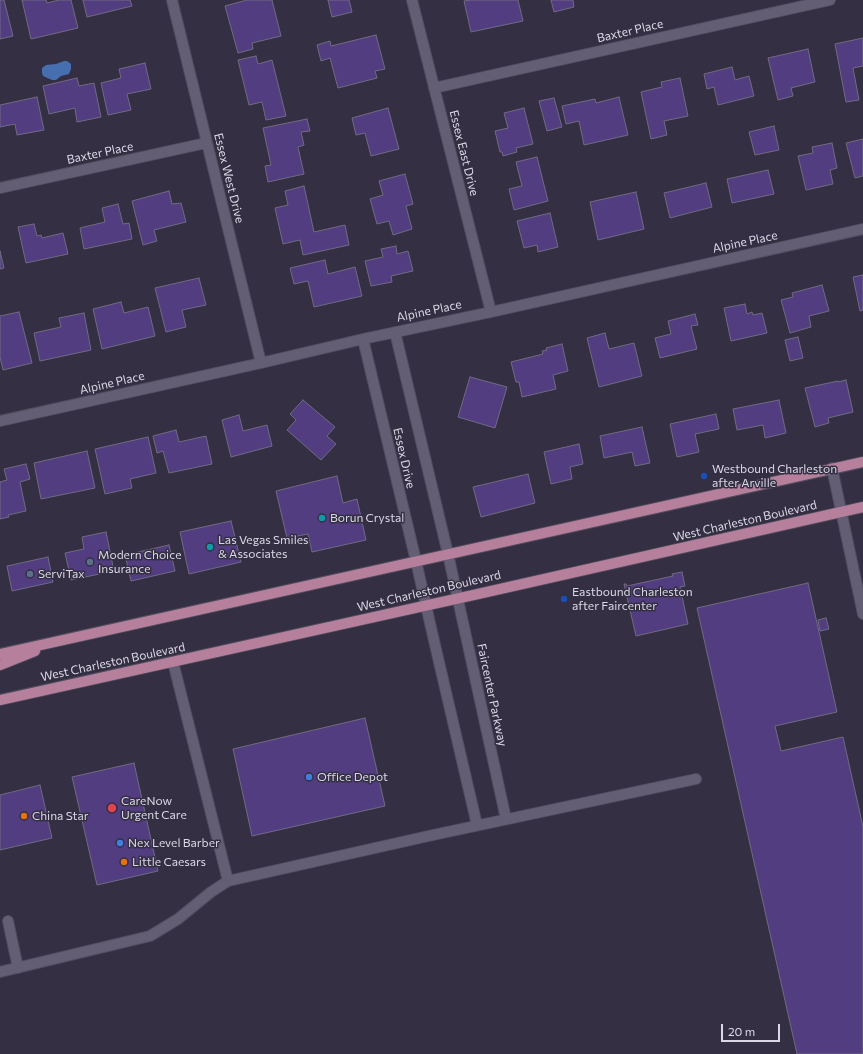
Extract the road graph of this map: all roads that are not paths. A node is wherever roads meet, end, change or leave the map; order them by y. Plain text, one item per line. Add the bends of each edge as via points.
1 (172, 0) edge
2 (412, 0) edge
3 (830, 0) edge
4 (434, 88) junction
5 (206, 143) junction
6 (0, 188) edge
7 (863, 230) edge
8 (491, 312) junction
9 (395, 332) junction
10 (363, 339) junction
11 (260, 363) junction
12 (0, 421) edge
13 (863, 462) edge
14 (832, 468) junction
15 (863, 507) edge
16 (842, 512) junction
17 (448, 554) junction
18 (416, 561) junction
19 (452, 576) joint
20 (457, 598) junction
21 (426, 605) junction
22 (863, 614) edge
23 (67, 639) junction
24 (0, 654) edge
25 (173, 662) junction
26 (0, 665) edge
27 (0, 700) edge
28 (696, 779) dead end
29 (506, 819) junction
30 (477, 826) junction
31 (228, 881) junction
32 (8, 921) dead end
33 (18, 968) junction
34 (0, 972) edge

1 - 5 street, Essex West Drive
2 - 4 street, Essex East Drive
3 - 4 street, Baxter Place
4 - 8 street, Essex East Drive
5 - 6 street, Baxter Place
5 - 11 street, Essex West Drive
7 - 8 street, Alpine Place
8 - 9 street, Alpine Place
9 - 10 street, Alpine Place
9 - 17 street, Essex Drive
10 - 11 street, Alpine Place
10 - 18 street, Essex Drive
11 - 12 street, Alpine Place
13 - 14 main road
14 - 16 street
14 - 17 main road
15 - 16 main road, West Charleston Boulevard
16 - 20 main road, West Charleston Boulevard
16 - 22 street
17 - 18 main road
17 - 19 street, Essex Drive
18 - 21 street, Essex Drive
18 - 23 main road
19 - 20 street, Faircenter Parkway
20 - 21 main road, West Charleston Boulevard
20 - 29 street, Faircenter Parkway
21 - 25 main road, West Charleston Boulevard
21 - 30 street
23 - 24 main road
23 - 26 main road
25 - 27 main road, West Charleston Boulevard
25 - 31 street
28 - 29 street
29 - 30 street
30 - 31 street
31 - 33 street via 178,919 150,936
32 - 33 street
33 - 34 street

